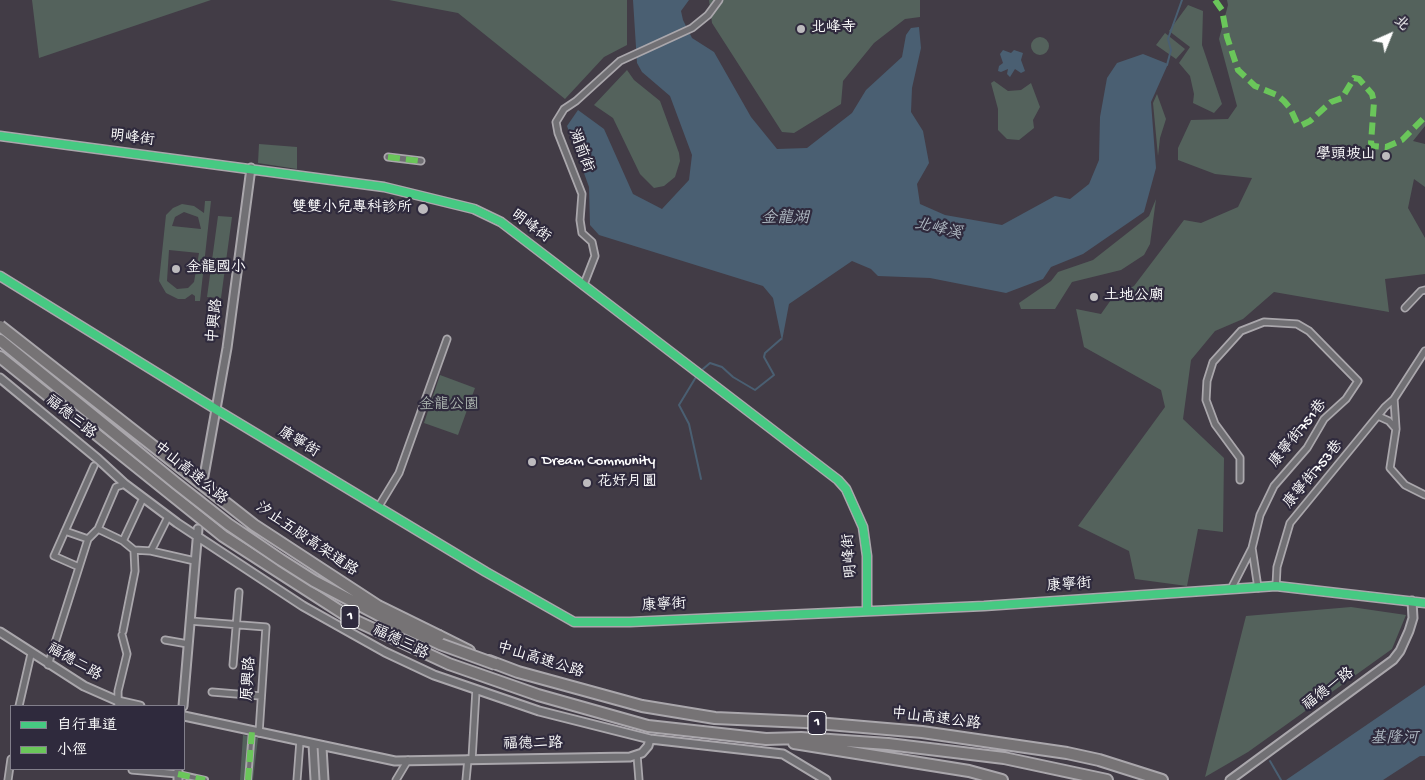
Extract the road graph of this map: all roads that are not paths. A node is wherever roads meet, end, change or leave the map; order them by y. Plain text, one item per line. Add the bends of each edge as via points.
1 (719, 0) edge
2 (0, 136) edge
3 (388, 157) dead end
4 (421, 161) dead end
5 (251, 168) junction
6 (0, 276) edge
7 (584, 284) junction
8 (1425, 290) edge
9 (1405, 308) dead end
10 (0, 326) edge
11 (448, 339) dead end
12 (0, 340) edge
13 (1425, 351) edge
14 (0, 357) edge
15 (0, 378) edge
16 (1394, 399) junction
17 (217, 410) junction
18 (1378, 416) junction
19 (1396, 428) junction
20 (94, 466) dead end
21 (204, 476) tunnel mouth
22 (1240, 480) dead end
23 (125, 484) junction
24 (1425, 495) edge
25 (143, 498) junction
26 (379, 506) junction
27 (168, 517) junction
28 (98, 529) junction
29 (65, 531) junction
30 (198, 532) junction
31 (88, 540) junction
32 (123, 541) junction
33 (1252, 548) junction
34 (134, 550) junction
35 (151, 551) junction
36 (196, 561) junction
37 (79, 566) junction
38 (1276, 586) junction
39 (1258, 588) junction
40 (1231, 589) junction
41 (239, 592) dead end
42 (1412, 601) junction
43 (1425, 603) edge
44 (867, 610) junction
45 (190, 621) junction
46 (237, 625) junction
47 (0, 632) edge
48 (165, 640) dead end
49 (188, 644) junction
50 (31, 654) junction
51 (495, 664) junction
52 (48, 665) junction
53 (233, 665) dead end
54 (476, 690) junction
55 (212, 692) dead end
56 (261, 696) junction
57 (118, 704) edge
58 (19, 705) edge
59 (183, 705) edge
60 (185, 716) edge
61 (255, 732) junction
62 (650, 739) junction
63 (766, 739) junction
64 (300, 741) junction
65 (313, 745) junction
66 (322, 747) junction
67 (638, 755) junction
68 (470, 759) junction
69 (408, 760) junction
70 (10, 766) edge
71 (132, 770) edge
72 (178, 774) edge
73 (8, 780) edge
74 (205, 780) edge
75 (248, 780) edge
76 (297, 780) edge
77 (315, 780) edge
78 (324, 780) edge
79 (396, 780) edge
80 (466, 780) edge
81 (639, 780) edge
82 (826, 780) edge
83 (1002, 780) edge
84 (1107, 780) edge
85 (1162, 780) edge
86 (1230, 780) edge

1 - 7 street, 湖前街 via 692,28 620,61 564,109 556,122 582,194 582,233 592,242 595,256
2 - 5 street, 明峰街
3 - 4 street
5 - 7 street, 明峰街 via 384,187 474,209 501,222
5 - 17 street, 中興路
6 - 17 street, 康寧街
7 - 44 street, 明峰街 via 842,485 857,509 863,527 867,556
8 - 9 street via 1421,290
10 - 51 highway, 汐止五股高架道路 / 1, bridge via 254,525 378,606
11 - 26 street via 399,473
12 - 51 highway, 中山高速公路 / 1, bridge via 191,496 281,560 394,623
13 - 16 street
14 - 63 highway, 中山高速公路 / 1 via 223,536 352,618 449,664 538,695 648,726
15 - 23 street, 福德三路
16 - 18 street, 康寧街753巷
16 - 19 street
17 - 21 street, 中興路
17 - 26 street, 康寧街
18 - 19 street
18 - 38 street, 康寧街753巷 via 1290,523
19 - 24 street via 1390,468 1405,485
20 - 29 street
22 - 33 street, 康寧街751巷 via 1240,458 1215,424 1206,400 1213,362 1241,331 1264,322 1297,324 1309,331 1358,381 1324,419 1307,448 1274,486 1260,516
23 - 25 street, 福德三路
23 - 28 street via 116,487
25 - 27 street, 福德三路
25 - 32 street
26 - 44 street, 康寧街 via 574,622
27 - 30 street, 福德三路
27 - 35 street
28 - 31 street
28 - 32 street
29 - 31 street
29 - 37 street via 54,556
30 - 36 street
30 - 54 street, 福德三路 via 303,606 362,640
31 - 37 street
32 - 34 street
33 - 39 street, 康寧街751巷
33 - 40 street, 康寧街751巷
34 - 35 street
34 - 57 street via 135,571 123,633 127,654
35 - 36 street
36 - 45 street
37 - 52 street
38 - 39 street, 康寧街
38 - 42 street, 康寧街
39 - 40 street, 康寧街
40 - 44 street, 康寧街 via 984,606
41 - 46 street
42 - 43 street, 康寧街
42 - 86 street, 福德一路 via 1413,618 1409,631 1392,660
45 - 46 street
45 - 49 street
46 - 53 street
46 - 56 street, 原興路 via 266,627
47 - 50 street, 福德二路
48 - 49 street
49 - 59 street
50 - 52 street, 福德二路
50 - 58 street
51 - 85 highway, 中山高速公路 / 1 via 642,706 715,718 922,732 1067,753
52 - 57 street, 福德二路
54 - 62 street, 福德三路 via 539,711
54 - 68 street
55 - 56 street
56 - 61 street, 原興路
60 - 61 street, 福德二路
61 - 64 street, 福德二路
61 - 75 street
62 - 67 street via 648,746
62 - 82 street, 福德三路 via 783,754
63 - 83 highway via 969,771
63 - 84 highway, 中山高速公路 / 1 via 888,744 1004,758
64 - 65 street, 福德二路
64 - 76 street
65 - 66 street, 福德二路
65 - 77 street
66 - 69 street, 福德二路 via 369,757
66 - 78 street
67 - 68 street, 福德二路
67 - 81 street
68 - 69 street, 福德二路
68 - 80 street
69 - 79 street
70 - 73 street
71 - 72 street
72 - 74 street

